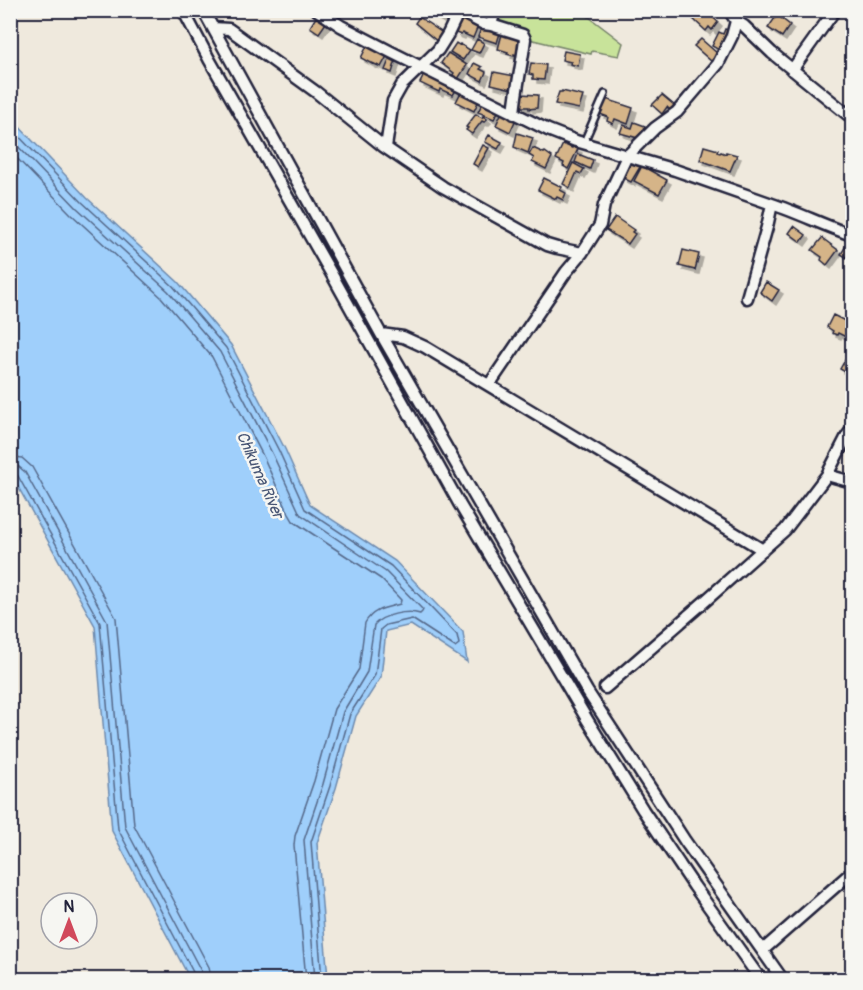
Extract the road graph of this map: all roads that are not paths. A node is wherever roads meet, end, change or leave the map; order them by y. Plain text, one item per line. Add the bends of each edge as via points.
1 (183, 10) edge
2 (203, 10) edge
3 (317, 10) edge
4 (495, 10) edge
5 (729, 10) edge
6 (835, 10) edge
7 (736, 21) junction
8 (491, 25) junction
9 (213, 28) junction
10 (421, 67) junction
11 (792, 70) junction
12 (605, 94) dead end
13 (851, 113) edge
14 (514, 114) junction
15 (584, 143) junction
16 (386, 147) junction
17 (627, 156) junction
18 (772, 204) junction
19 (852, 235) edge
20 (582, 253) junction
21 (747, 298) dead end
22 (381, 334) junction
23 (489, 385) junction
24 (852, 429) edge
25 (827, 475) junction
26 (852, 482) edge
27 (762, 550) junction
28 (605, 688) dead end
29 (852, 872) edge
30 (763, 950) junction
31 (761, 980) edge
32 (783, 980) edge

1 - 31 street via 460,505 569,690 643,810
2 - 9 street
3 - 10 street
4 - 8 street
5 - 7 street
6 - 11 street
7 - 11 street
7 - 17 street via 718,64 677,112
8 - 10 street via 459,11 438,50
8 - 14 street via 525,39
9 - 16 street via 229,29
9 - 22 street
10 - 14 street
10 - 16 street via 402,85 393,101
11 - 13 street
12 - 15 lane
14 - 15 street
15 - 17 street
16 - 20 street via 443,187 547,245
17 - 18 street
17 - 20 street via 604,206 600,225
18 - 19 street
18 - 21 street
20 - 23 street
22 - 23 street via 424,347
22 - 30 street via 587,690 685,841
23 - 27 street
24 - 25 street
25 - 26 street
25 - 27 street via 785,530
27 - 28 street
29 - 30 street
30 - 32 street

